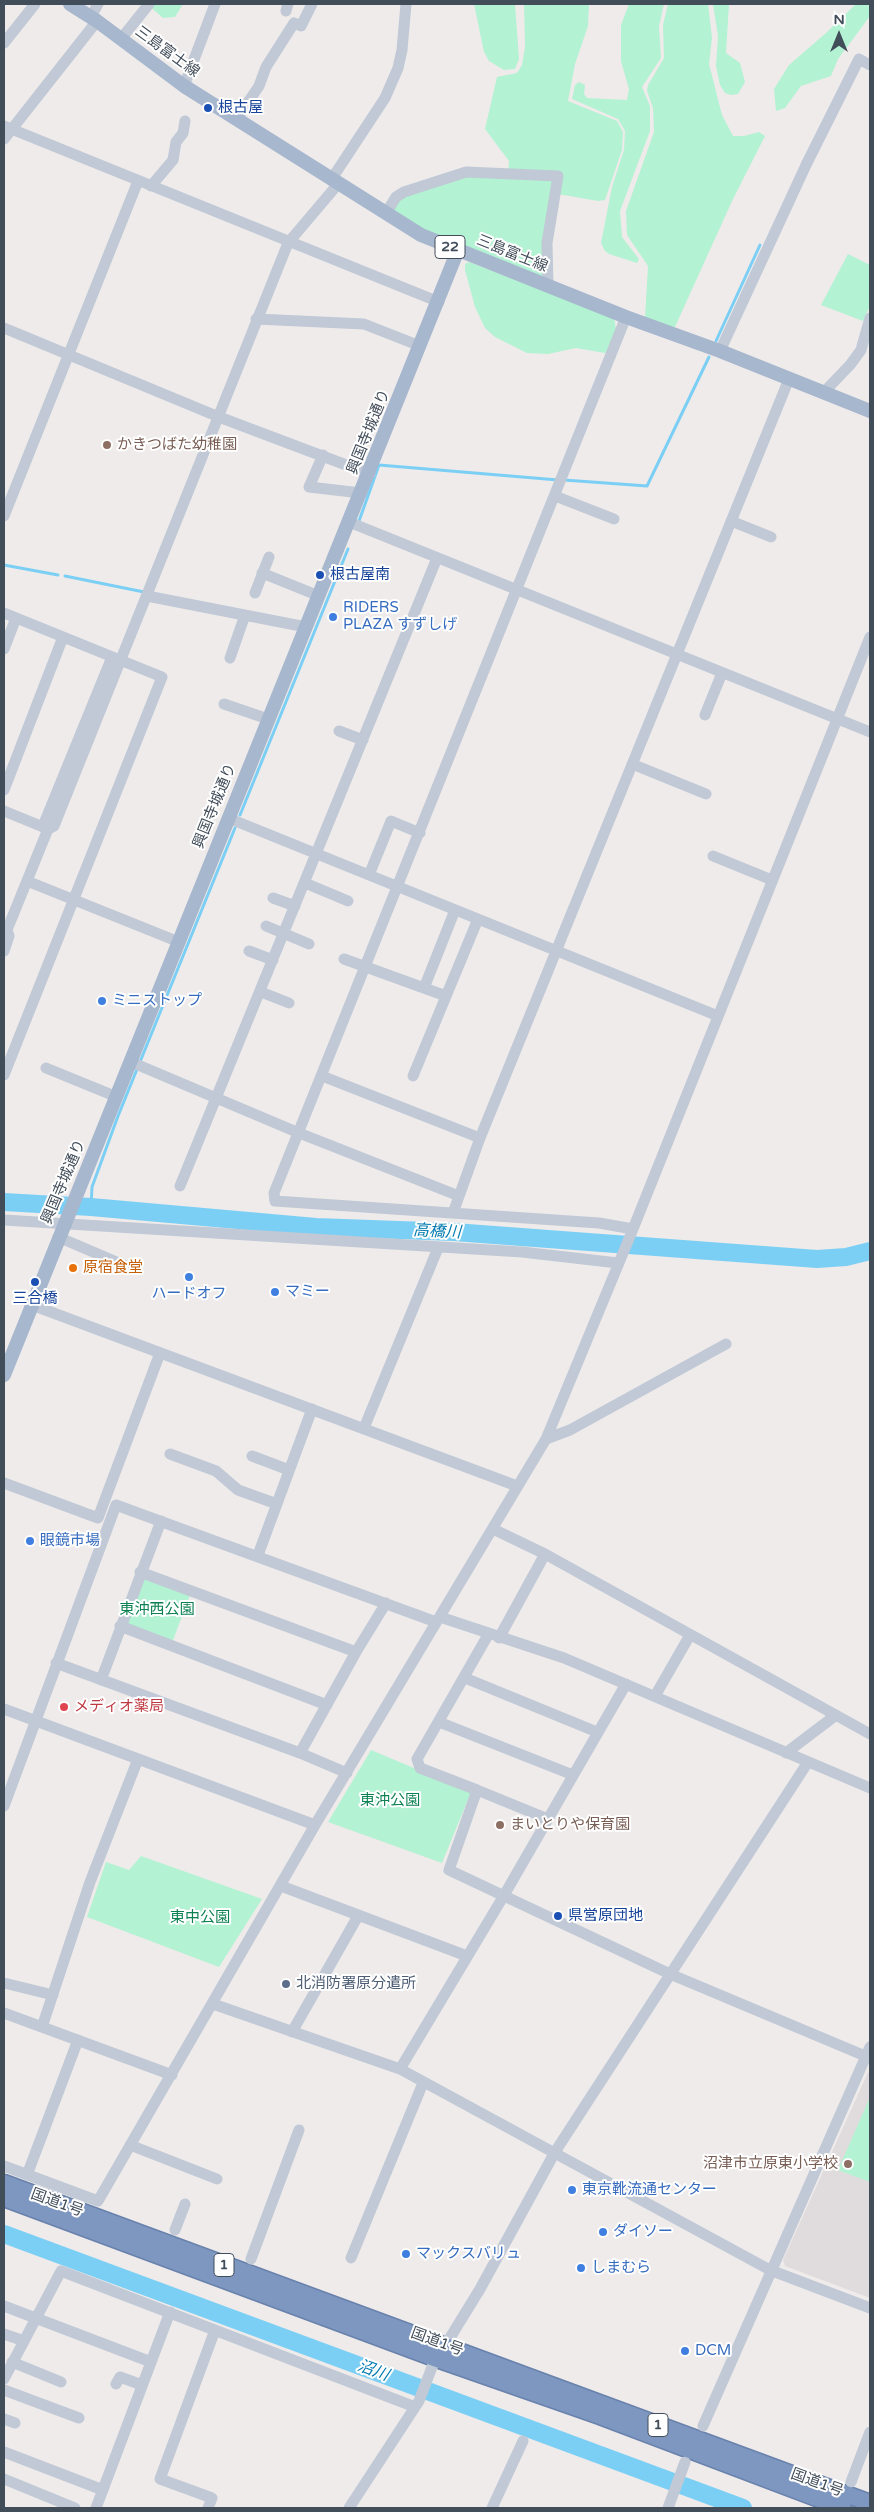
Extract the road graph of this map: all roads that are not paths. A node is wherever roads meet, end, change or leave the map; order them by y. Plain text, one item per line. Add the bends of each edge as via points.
1 (35, 4) edge
2 (70, 4) edge
3 (98, 4) edge
4 (149, 4) edge
5 (214, 4) edge
6 (312, 4) edge
7 (406, 4) edge
8 (94, 19) junction
9 (121, 39) junction
10 (4, 43) edge
11 (870, 65) edge
12 (184, 86) junction
13 (236, 120) junction
14 (186, 121) dead end
15 (7, 128) edge
16 (4, 139) edge
17 (138, 181) junction
18 (335, 182) junction
19 (151, 186) junction
20 (386, 213) junction
21 (288, 243) junction
22 (458, 250) junction
23 (548, 286) junction
24 (439, 302) junction
25 (626, 317) junction
26 (870, 318) edge
27 (256, 319) junction
28 (4, 328) edge
29 (420, 346) junction
30 (720, 351) junction
31 (70, 354) junction
32 (789, 379) junction
33 (824, 392) junction
34 (870, 411) edge
35 (219, 417) junction
36 (323, 455) junction
37 (370, 474) junction
38 (559, 486) junction
39 (361, 493) junction
40 (4, 516) edge
41 (614, 519) dead end
42 (731, 521) junction
43 (349, 522) junction
44 (772, 537) dead end
45 (269, 557) dead end
46 (436, 558) junction
47 (262, 573) junction
48 (517, 590) junction
49 (254, 592) dead end
50 (147, 596) junction
51 (319, 596) junction
52 (4, 613) edge
53 (245, 615) junction
54 (16, 618) junction
55 (306, 627) junction
56 (63, 637) junction
57 (870, 638) edge
58 (4, 649) edge
59 (677, 655) junction
60 (230, 658) dead end
61 (117, 659) junction
62 (722, 673) junction
63 (224, 704) dead end
64 (705, 715) dead end
65 (268, 719) junction
66 (837, 719) junction
67 (339, 731) dead end
68 (870, 732) edge
69 (363, 740) junction
70 (632, 764) junction
71 (4, 790) edge
72 (706, 794) dead end
73 (4, 811) edge
74 (228, 818) junction
75 (48, 829) junction
76 (420, 833) junction
77 (316, 855) junction
78 (713, 856) dead end
79 (369, 875) junction
80 (772, 880) junction
81 (26, 881) junction
82 (305, 883) junction
83 (399, 886) junction
84 (273, 898) dead end
85 (348, 900) dead end
86 (74, 901) junction
87 (295, 906) junction
88 (455, 910) junction
89 (478, 919) junction
90 (266, 926) dead end
91 (6, 930) edge
92 (284, 934) junction
93 (179, 942) junction
94 (309, 944) dead end
95 (249, 950) dead end
96 (4, 951) edge
97 (556, 951) junction
98 (344, 959) dead end
99 (274, 960) junction
100 (366, 967) junction
101 (424, 988) junction
102 (261, 992) junction
103 (446, 996) junction
104 (289, 1003) dead end
105 (718, 1016) junction
106 (136, 1065) junction
107 (46, 1068) dead end
108 (4, 1075) edge
109 (322, 1076) junction
110 (413, 1076) dead end
111 (117, 1097) junction
112 (217, 1098) junction
113 (299, 1133) junction
114 (480, 1138) junction
115 (180, 1186) dead end
116 (459, 1196) junction
117 (453, 1213) junction
118 (4, 1220) edge
119 (63, 1227) junction
120 (633, 1228) junction
121 (438, 1248) junction
122 (619, 1261) junction
123 (126, 1266) dead end
124 (32, 1305) junction
125 (726, 1344) dead end
126 (160, 1353) junction
127 (4, 1375) edge
128 (312, 1409) junction
129 (364, 1428) junction
130 (546, 1439) junction
131 (170, 1454) dead end
132 (252, 1456) dead end
133 (289, 1470) junction
134 (4, 1483) edge
135 (517, 1486) junction
136 (276, 1504) junction
137 (161, 1520) junction
138 (493, 1529) junction
139 (545, 1554) junction
140 (258, 1555) junction
141 (140, 1572) junction
142 (386, 1603) junction
143 (438, 1620) junction
144 (120, 1626) junction
145 (488, 1634) junction
146 (690, 1634) junction
147 (499, 1638) junction
148 (356, 1652) junction
149 (56, 1663) junction
150 (464, 1678) junction
151 (101, 1680) junction
152 (626, 1684) junction
153 (655, 1696) junction
154 (327, 1705) junction
155 (4, 1709) edge
156 (836, 1715) junction
157 (35, 1721) junction
158 (439, 1722) junction
159 (597, 1732) junction
160 (870, 1734) edge
161 (300, 1753) junction
162 (786, 1753) junction
163 (138, 1759) junction
164 (808, 1762) junction
165 (347, 1774) junction
166 (573, 1775) junction
167 (870, 1788) edge
168 (477, 1790) junction
169 (4, 1806) edge
170 (548, 1819) junction
171 (315, 1825) junction
172 (282, 1886) junction
173 (503, 1897) junction
174 (358, 1916) junction
175 (467, 1956) junction
176 (670, 1974) junction
177 (4, 1983) edge
178 (53, 1995) junction
179 (213, 2004) junction
180 (4, 2013) edge
181 (42, 2027) junction
182 (292, 2032) junction
183 (78, 2040) junction
184 (869, 2054) edge
185 (400, 2069) junction
186 (172, 2075) junction
187 (423, 2083) junction
188 (299, 2130) dead end
189 (130, 2146) junction
190 (555, 2152) junction
191 (4, 2166) edge
192 (27, 2175) junction
193 (217, 2179) dead end
194 (4, 2183) edge
195 (4, 2198) edge
196 (185, 2204) dead end
197 (175, 2230) dead end
198 (351, 2258) dead end
199 (251, 2259) dead end
200 (770, 2270) junction
201 (4, 2306) edge
202 (870, 2308) edge
203 (170, 2312) junction
204 (36, 2318) junction
205 (215, 2330) junction
206 (4, 2334) edge
207 (24, 2341) junction
208 (441, 2352) junction
209 (12, 2362) junction
210 (151, 2362) junction
211 (4, 2379) edge
212 (61, 2382) dead end
213 (116, 2384) dead end
214 (142, 2385) junction
215 (4, 2390) edge
216 (417, 2404) junction
217 (80, 2418) dead end
218 (4, 2419) edge
219 (15, 2423) dead end
220 (703, 2426) dead end
221 (870, 2432) edge
222 (523, 2441) dead end
223 (4, 2452) edge
224 (684, 2466) dead end
225 (4, 2479) edge
226 (851, 2482) dead end
227 (103, 2490) junction
228 (870, 2502) edge
229 (75, 2508) edge
230 (96, 2508) edge
231 (208, 2508) edge
232 (349, 2508) edge
233 (492, 2508) edge
234 (668, 2508) edge
235 (843, 2508) edge

1 - 10 street
2 - 8 main road, 三島富士線 / 22
3 - 8 street
4 - 9 street
5 - 12 street
6 - 13 street via 301,26 294,23
7 - 18 street via 398,68 385,98
8 - 9 main road, 三島富士線 / 22
8 - 15 street
9 - 12 main road, 三島富士線 / 22
11 - 30 street via 859,60 806,165
12 - 13 main road, 三島富士線 / 22
13 - 18 main road, 三島富士線 / 22
14 - 19 street via 176,142 173,160
15 - 16 street
15 - 17 street
17 - 19 street
17 - 31 street
18 - 20 main road, 三島富士線 / 22
18 - 21 street
19 - 21 street
20 - 22 main road, 三島富士線 / 22 via 421,234
20 - 23 street via 396,197 404,192 466,172 558,176 547,244
21 - 24 street
21 - 27 street
22 - 23 main road, 三島富士線 / 22
22 - 24 main road, 興国寺城通り
23 - 25 main road, 三島富士線 / 22
24 - 29 main road, 興国寺城通り
25 - 30 main road, 三島富士線 / 22
25 - 38 street
26 - 33 street via 861,350
27 - 29 street via 364,324
27 - 35 street
28 - 31 street
29 - 37 main road, 興国寺城通り
30 - 32 main road, 三島富士線 / 22
31 - 35 street
31 - 40 street
32 - 33 main road, 三島富士線 / 22
32 - 42 street
33 - 34 main road, 三島富士線 / 22
35 - 36 street
35 - 50 street
36 - 37 street
36 - 39 street via 309,487
37 - 39 main road, 興国寺城通り
38 - 41 street
38 - 48 street
39 - 43 main road, 興国寺城通り
42 - 44 street
42 - 59 street
43 - 46 street
43 - 51 main road, 興国寺城通り
45 - 47 street
46 - 48 street
46 - 69 street
47 - 49 street
47 - 51 street
48 - 59 street
48 - 76 street
50 - 53 street
50 - 61 street
51 - 55 main road, 興国寺城通り
52 - 54 street
53 - 55 street
53 - 60 street
54 - 56 street
54 - 58 street
55 - 65 main road, 興国寺城通り
56 - 61 street
56 - 71 street
57 - 66 street
59 - 62 street
59 - 70 street
61 - 75 street via 54,826
61 - 86 street via 162,677
62 - 64 street
62 - 66 street
63 - 65 street
65 - 74 main road, 興国寺城通り
66 - 68 street
66 - 80 street
67 - 69 street
69 - 77 street
70 - 72 street
70 - 97 street
73 - 75 street
74 - 77 street
74 - 93 main road, 興国寺城通り
75 - 81 street
76 - 79 street via 391,822
76 - 83 street
77 - 79 street
77 - 82 street
78 - 80 street
79 - 83 street
80 - 105 street
81 - 86 street
81 - 91 street
82 - 85 street
82 - 87 street
83 - 88 street
83 - 100 street
84 - 87 street
86 - 93 street
86 - 108 street
87 - 92 street
88 - 89 street
88 - 101 street
89 - 97 street
89 - 103 street
90 - 92 street
91 - 96 street via 10,936
92 - 94 street
92 - 99 street
93 - 106 main road, 興国寺城通り
95 - 99 street
97 - 105 street
97 - 114 street
98 - 100 street
99 - 102 street
100 - 101 street
100 - 109 street
101 - 103 street
102 - 104 street
102 - 112 street
103 - 110 street
105 - 120 street
106 - 111 main road, 興国寺城通り
106 - 112 street
107 - 111 street
109 - 113 street
109 - 114 street
111 - 119 main road, 興国寺城通り
112 - 113 street
112 - 115 street
113 - 116 street
113 - 117 street via 274,1193 275,1201
114 - 116 street
116 - 117 street
117 - 120 street
118 - 119 street
119 - 121 street
119 - 123 street
119 - 124 main road, 興国寺城通り
120 - 122 street
121 - 122 street
121 - 129 street
122 - 130 street
124 - 126 street
124 - 127 main road, 興国寺城通り
125 - 130 street via 570,1430
126 - 128 street
126 - 134 street via 98,1518
128 - 129 street
128 - 133 street
129 - 135 street
130 - 135 street
131 - 136 street via 216,1471 238,1490
132 - 133 street
133 - 136 street
135 - 138 street
136 - 140 street
137 - 140 street
137 - 141 street
137 - 149 street via 116,1504
138 - 139 street
138 - 143 street
139 - 146 street
139 - 147 street
140 - 142 street
141 - 144 street
141 - 148 street
142 - 143 street
142 - 148 street
143 - 145 street
143 - 165 street
144 - 151 street
144 - 154 street
145 - 147 street
145 - 150 street
146 - 153 street
146 - 156 street
147 - 152 street via 564,1658
148 - 154 street
149 - 151 street
149 - 157 street
150 - 158 street
150 - 159 street
151 - 161 street
152 - 153 street
152 - 159 street
153 - 162 street
154 - 161 street
155 - 157 street
156 - 160 street
156 - 162 street
157 - 163 street
157 - 169 street
158 - 166 street
158 - 168 street via 417,1759 420,1768
159 - 166 street
161 - 165 street
162 - 164 street
163 - 171 street
163 - 178 street via 90,1882
164 - 167 street
164 - 176 street
165 - 171 street
166 - 170 street
168 - 170 street
168 - 173 street via 448,1870
170 - 173 street
171 - 172 street
172 - 174 street
172 - 179 street
173 - 175 street
173 - 176 street
174 - 175 street
174 - 182 street
175 - 185 street
176 - 184 street
176 - 190 street
177 - 178 street
178 - 181 street
179 - 182 street
179 - 186 street
180 - 181 street
181 - 183 street
182 - 185 street
183 - 186 street
183 - 192 street
184 - 200 street
185 - 187 street
186 - 189 street
187 - 190 street
187 - 198 street
188 - 199 street
189 - 192 street via 98,2201
189 - 193 street
190 - 200 street
190 - 208 street via 480,2289
191 - 192 street
194 - 208 highway, 国道1号 / 1
195 - 208 highway, 国道1号 / 1
196 - 197 street
200 - 202 street
200 - 220 street
201 - 204 street
203 - 204 street via 61,2271
203 - 205 street
203 - 210 street
204 - 207 street
204 - 210 street
205 - 216 street
205 - 231 street via 160,2479 212,2498
206 - 207 street
207 - 209 street
208 - 216 street
208 - 228 highway, 国道1号 / 1
208 - 235 highway, 国道1号 / 1 via 609,2420
209 - 211 street
209 - 212 street
210 - 214 street
213 - 214 street via 120,2377
214 - 227 street
215 - 217 street
216 - 232 street
218 - 219 street
221 - 226 street
222 - 233 street
223 - 227 street
224 - 234 street
225 - 229 street
227 - 230 street

